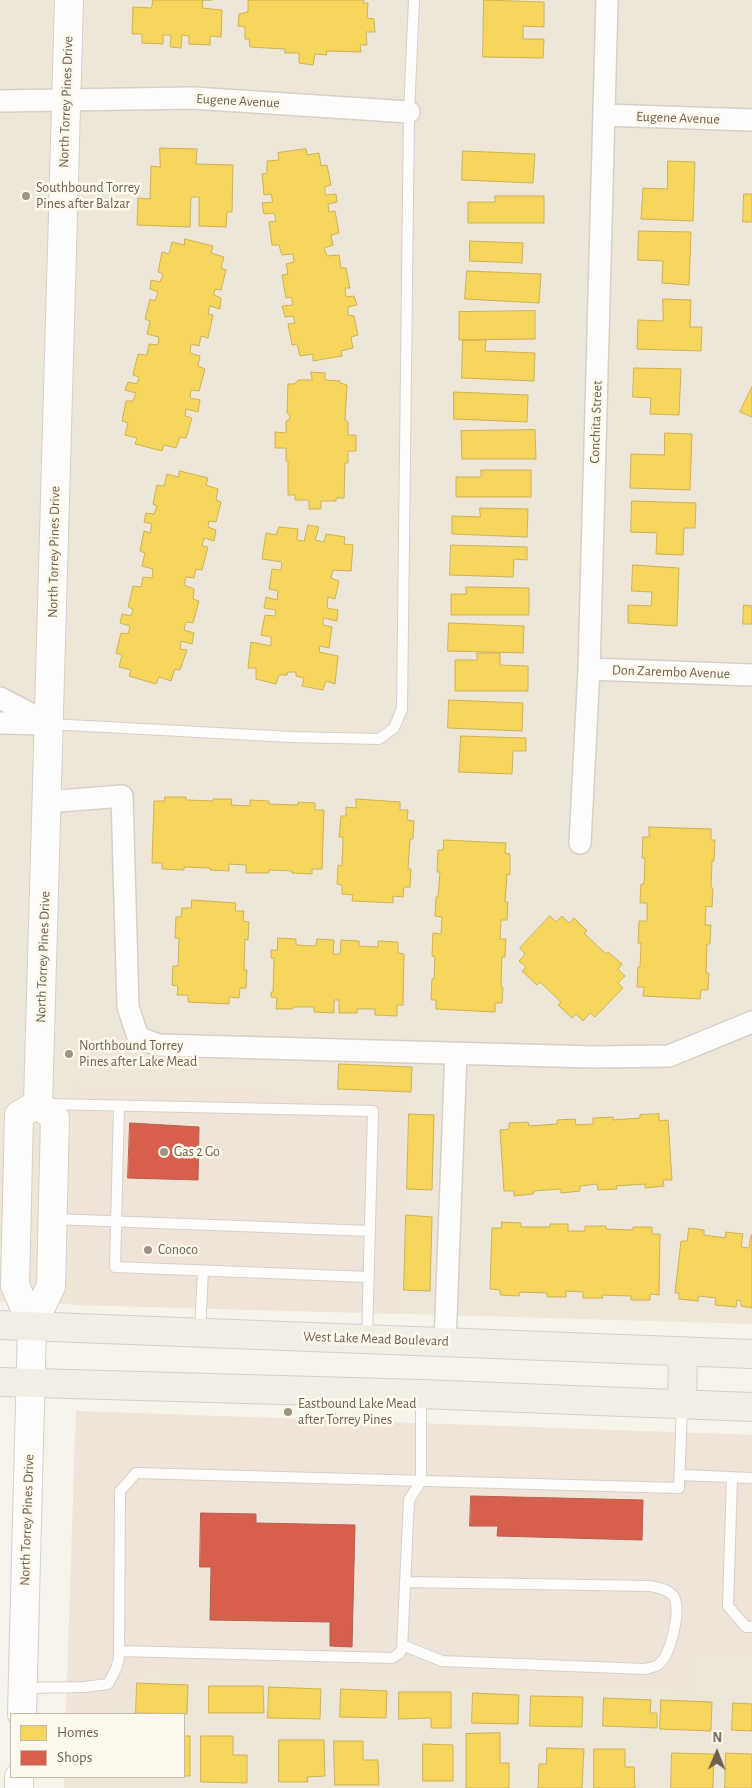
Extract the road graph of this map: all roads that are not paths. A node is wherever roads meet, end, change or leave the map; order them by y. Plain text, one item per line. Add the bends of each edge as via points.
1 (69, 0) edge
2 (414, 0) edge
3 (608, 0) edge
4 (0, 101) edge
5 (67, 101) junction
6 (409, 112) junction
7 (604, 115) junction
8 (752, 120) edge
9 (589, 669) junction
10 (752, 675) edge
11 (0, 698) edge
12 (0, 723) edge
13 (50, 724) junction
14 (47, 802) junction
15 (580, 843) dead end
16 (752, 1022) edge
17 (456, 1053) junction
18 (38, 1104) junction
19 (119, 1106) junction
20 (53, 1219) junction
21 (116, 1222) junction
22 (370, 1231) junction
23 (203, 1271) junction
24 (368, 1277) junction
25 (0, 1325) edge
26 (32, 1326) junction
27 (200, 1333) junction
28 (367, 1339) junction
29 (446, 1342) junction
30 (683, 1351) junction
31 (752, 1354) edge
32 (0, 1382) edge
33 (31, 1382) junction
34 (421, 1394) junction
35 (682, 1404) junction
36 (752, 1407) edge
37 (681, 1475) junction
38 (732, 1478) junction
39 (752, 1478) edge
40 (421, 1481) junction
41 (405, 1582) junction
42 (752, 1627) edge
43 (402, 1645) junction
44 (119, 1651) junction
45 (22, 1701) edge

1 - 5 main road, North Torrey Pines Drive
2 - 6 lane
3 - 7 street, Conchita Street
4 - 5 street, Eugene Avenue
5 - 6 street, Eugene Avenue via 193,98
5 - 13 main road, North Torrey Pines Drive
6 - 13 lane via 402,709 394,728 379,739
7 - 8 street, Eugene Avenue
7 - 9 street, Conchita Street
9 - 10 street, Don Zarembo Avenue
9 - 15 street, Conchita Street
11 - 13 street
12 - 13 street
13 - 14 main road, North Torrey Pines Drive
14 - 17 street via 122,796 128,1007 138,1036 158,1045
14 - 18 main road, North Torrey Pines Drive
16 - 17 street via 669,1056
17 - 29 street
18 - 19 lane
18 - 20 main road, North Torrey Pines Drive via 55,1118
18 - 26 main road, North Torrey Pines Drive via 19,1115 14,1144 15,1285
19 - 21 lane
19 - 22 lane via 373,1111
20 - 21 lane
20 - 26 main road, North Torrey Pines Drive via 51,1286
21 - 22 lane
21 - 23 lane via 115,1267
22 - 24 lane
23 - 24 lane
23 - 27 lane
24 - 28 lane
25 - 26 main road, West Lake Mead Boulevard
26 - 27 main road, West Lake Mead Boulevard
26 - 33 main road, North Torrey Pines Drive
27 - 28 main road, West Lake Mead Boulevard
28 - 29 main road, West Lake Mead Boulevard
29 - 30 main road, West Lake Mead Boulevard
30 - 31 main road, West Lake Mead Boulevard
30 - 35 main road
32 - 33 main road
33 - 34 main road
33 - 45 main road, North Torrey Pines Drive
34 - 35 main road
34 - 40 lane
35 - 36 main road
35 - 37 lane
37 - 38 lane
37 - 40 lane via 679,1488
38 - 39 lane
38 - 42 lane via 728,1606 746,1627
40 - 41 lane via 409,1500
40 - 44 lane via 136,1473 120,1491
41 - 43 lane
41 - 43 lane via 650,1586 666,1590 674,1597 676,1616 668,1652 659,1664 645,1669 442,1661
43 - 44 lane via 400,1653 392,1658
44 - 45 lane via 116,1668 108,1684

